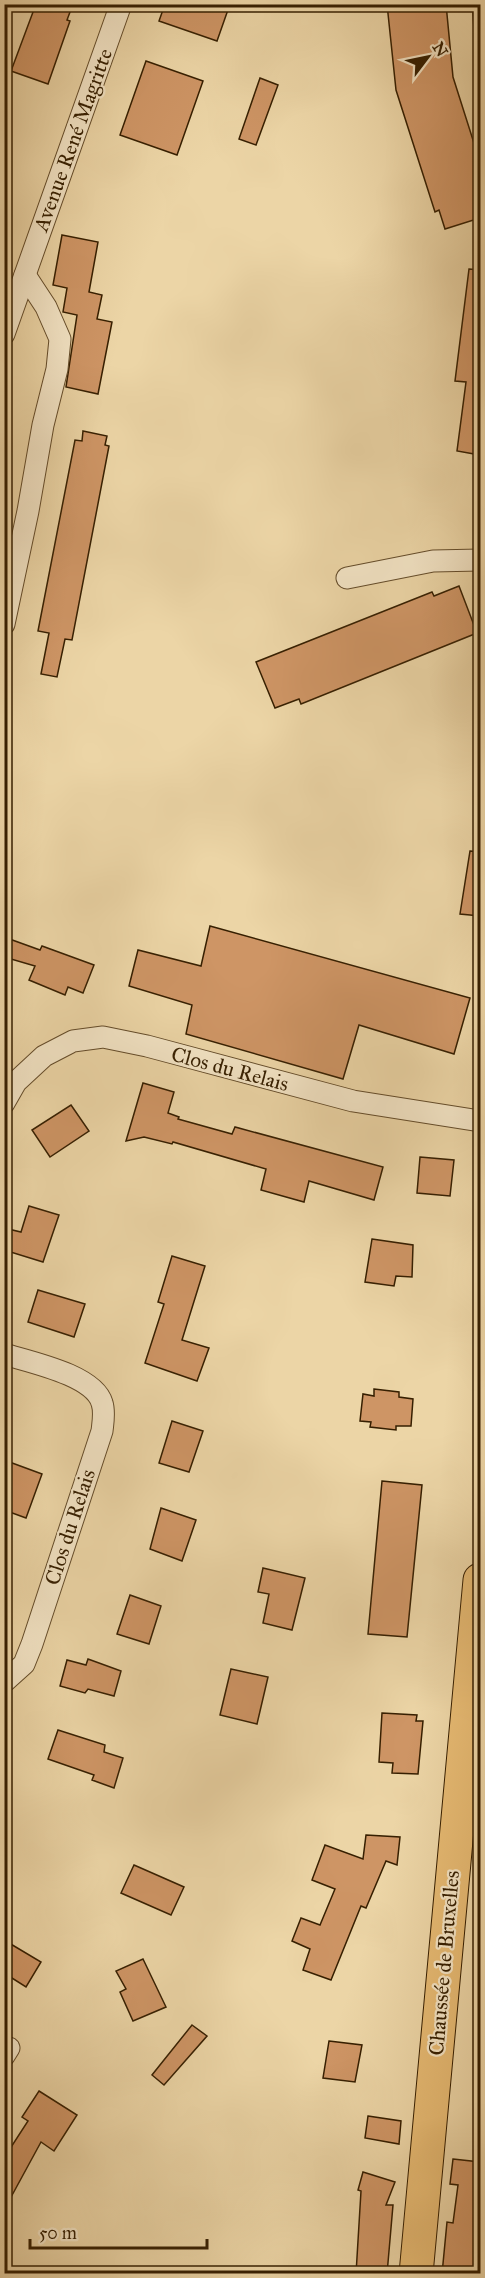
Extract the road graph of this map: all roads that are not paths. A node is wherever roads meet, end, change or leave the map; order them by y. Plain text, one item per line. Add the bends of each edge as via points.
1 (121, 4) edge
2 (478, 4) edge
3 (480, 33) edge
4 (25, 275) junction
5 (4, 334) edge
6 (480, 560) edge
7 (347, 578) dead end
8 (4, 624) edge
9 (4, 1103) edge
10 (480, 1121) edge
11 (4, 1354) edge
12 (480, 1580) edge
13 (4, 1682) edge
14 (416, 2274) edge

1 - 4 street, Avenue René Magritte
2 - 3 lane
4 - 5 street, Avenue René Magritte
4 - 8 street via 46,307 60,339
6 - 7 street via 433,561
9 - 10 street, Clos du Relais via 16,1082 44,1056 73,1041 103,1037 353,1101
11 - 13 street, Clos du Relais via 91,1385 102,1401 104,1418 32,1644 24,1664
12 - 14 main road, Chaussée de Bruxelles

